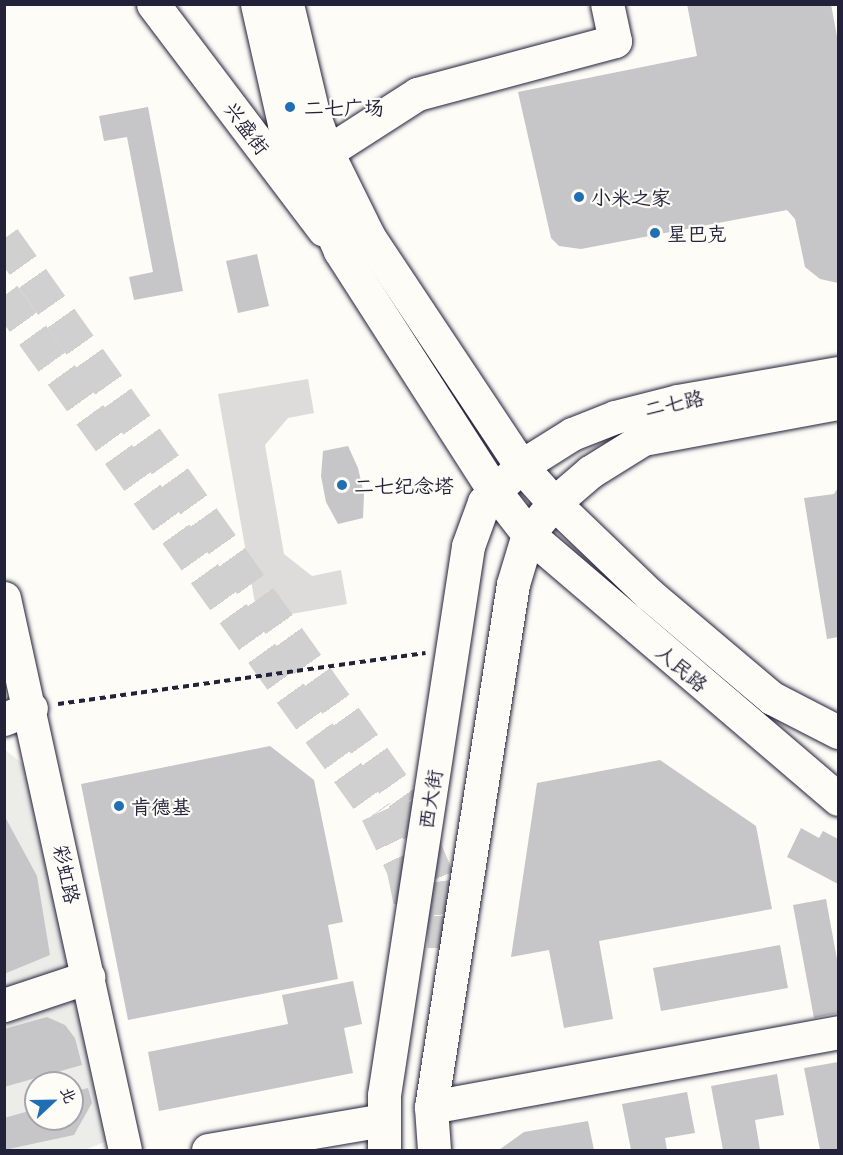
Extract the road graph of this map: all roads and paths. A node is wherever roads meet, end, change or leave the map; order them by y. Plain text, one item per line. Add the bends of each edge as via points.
1 (153, 4) edge
2 (257, 4) edge
3 (287, 4) edge
4 (607, 4) edge
5 (327, 152) junction
6 (340, 251) junction
7 (838, 373) edge
8 (838, 403) edge
9 (521, 466) junction
10 (493, 489) junction
11 (554, 503) junction
12 (528, 534) junction
13 (4, 598) edge
14 (453, 649) junction
15 (18, 713) edge
16 (838, 732) edge
17 (838, 799) edge
18 (88, 977) junction
19 (4, 1005) edge
20 (838, 1032) edge
21 (431, 1107) junction
22 (383, 1135) edge
23 (125, 1150) edge
24 (208, 1150) edge
25 (434, 1150) edge

1 - 6 street, 兴盛街
2 - 6 street via 284,124
3 - 5 street, 人民路 via 296,50
4 - 5 street via 615,40 417,94
5 - 9 street, 人民路 via 369,237
6 - 10 street, 人民路
7 - 9 street, 二七路 via 615,417 572,434
8 - 11 street, 二七路 via 643,439 590,472
9 - 10 street, 西大街
9 - 11 street, 人民路
10 - 12 street, 人民路
10 - 14 street, 西大街 via 484,502 468,546
11 - 12 street
11 - 16 street, 人民路 via 650,595 772,698
12 - 17 street, 人民路
12 - 21 street via 513,584
13 - 15 street, 彩虹路
14 - 15 path
14 - 22 street, 西大街
15 - 18 street, 彩虹路
18 - 19 street
18 - 23 street, 彩虹路
20 - 21 street
21 - 25 street
22 - 24 street

